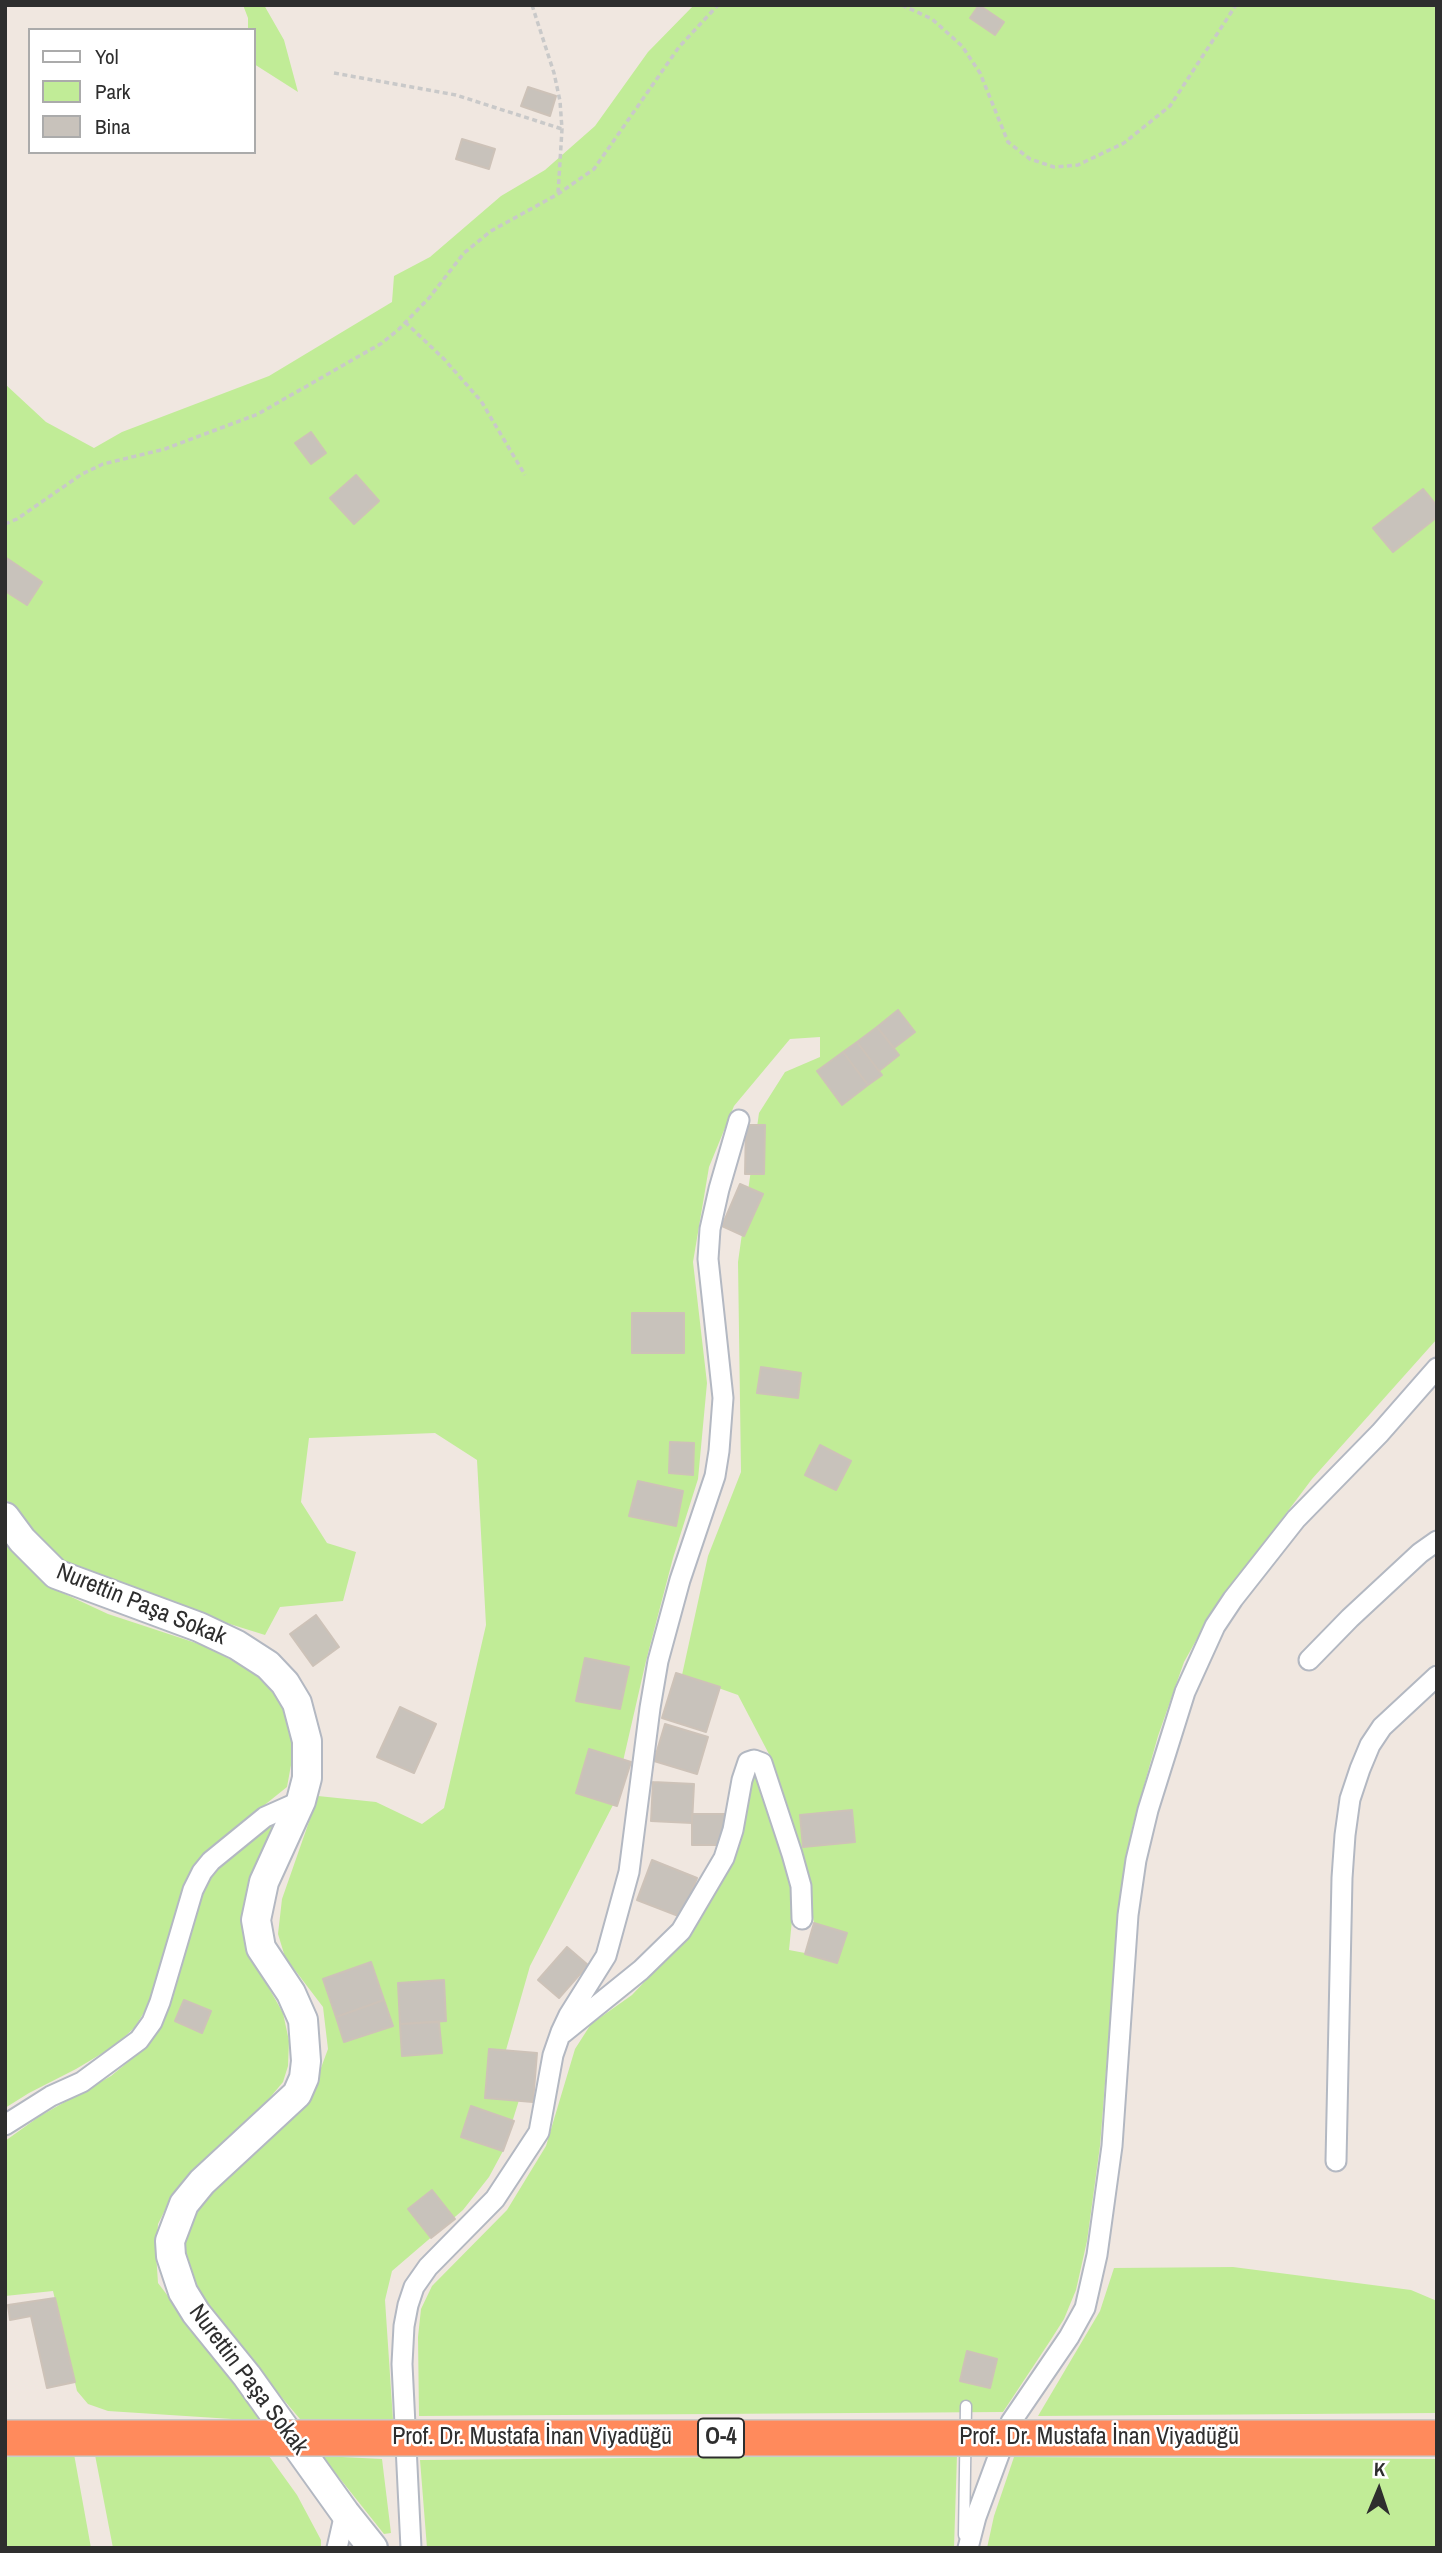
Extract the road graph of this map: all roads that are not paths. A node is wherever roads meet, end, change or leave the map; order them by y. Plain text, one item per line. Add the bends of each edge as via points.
1 (739, 1120) dead end
2 (1437, 1368) edge
3 (5, 1517) edge
4 (1437, 1541) edge
5 (1309, 1660) dead end
6 (1437, 1676) edge
7 (301, 1801) junction
8 (802, 1919) dead end
9 (559, 2036) junction
10 (5, 2125) edge
11 (1336, 2161) dead end
12 (966, 2406) dead end
13 (5, 2438) edge
14 (1437, 2438) edge
15 (353, 2537) edge
16 (411, 2548) edge
17 (966, 2548) edge

1 - 9 street via 710,1229 708,1259 723,1398 715,1476 658,1661 629,1872 614,1933 606,1956
2 - 17 street via 1296,1519 1233,1599 1215,1626 1185,1692 1136,1860 1112,2146 1085,2308 1011,2422
3 - 7 street, Nurettin Paşa Sokak via 56,1574 198,1627 268,1665 285,1684 303,1720 308,1763
4 - 5 street
6 - 11 street via 1382,1727 1370,1745 1350,1799 1342,1878
7 - 10 street via 265,1817 202,1872 160,2002 139,2039 82,2082
7 - 15 street, Nurettin Paşa Sokak via 264,1882 256,1920 261,1948 291,1993 303,2021 304,2078 297,2094 184,2204 170,2241 171,2256 196,2314 247,2376
8 - 9 street via 801,1886 792,1854 762,1763 754,1759 748,1762 742,1780 724,1858 681,1931
9 - 16 street via 539,2132 495,2199 428,2267 408,2305 402,2364
12 - 17 lane
13 - 14 highway, Prof. Dr. Mustafa İnan Viyadüğü / O-4, bridge

